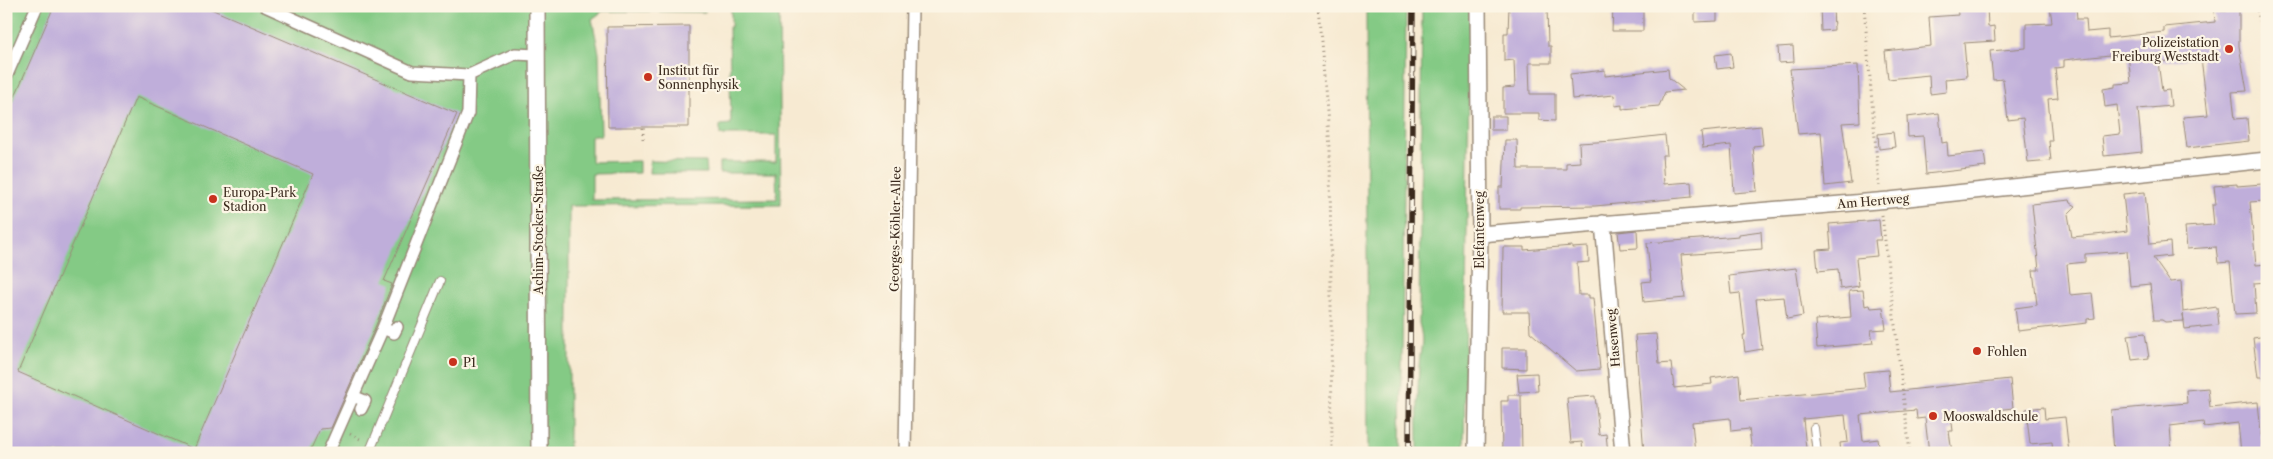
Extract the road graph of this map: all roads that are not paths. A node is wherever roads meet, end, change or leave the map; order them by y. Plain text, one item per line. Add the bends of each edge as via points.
1 (37, 6) edge
2 (265, 6) edge
3 (537, 6) edge
4 (912, 6) edge
5 (1478, 6) edge
6 (537, 55) junction
7 (469, 75) junction
8 (6, 77) edge
9 (2267, 160) edge
10 (1603, 223) junction
11 (1480, 234) junction
12 (440, 281) dead end
13 (397, 327) dead end
14 (383, 328) junction
15 (353, 396) junction
16 (361, 409) dead end
17 (1814, 428) dead end
18 (328, 453) edge
19 (369, 453) edge
20 (539, 453) edge
21 (905, 453) edge
22 (1476, 453) edge
23 (1623, 453) edge
24 (1817, 453) edge

1 - 8 street
2 - 7 street via 412,72
3 - 6 street, Achim-Stocker-Straße
4 - 21 street, Georges-Köhler-Allee
5 - 11 street, Elefantenweg
6 - 7 street via 515,54
6 - 20 street, Achim-Stocker-Straße
7 - 14 street via 468,113
9 - 10 street, Am Hertweg via 1881,200
10 - 11 street, Am Hertweg
10 - 23 street, Hasenweg
11 - 22 street, Elefantenweg
12 - 19 lane
13 - 14 street via 394,333
14 - 15 street
15 - 16 street via 365,401
15 - 18 street
17 - 24 lane

